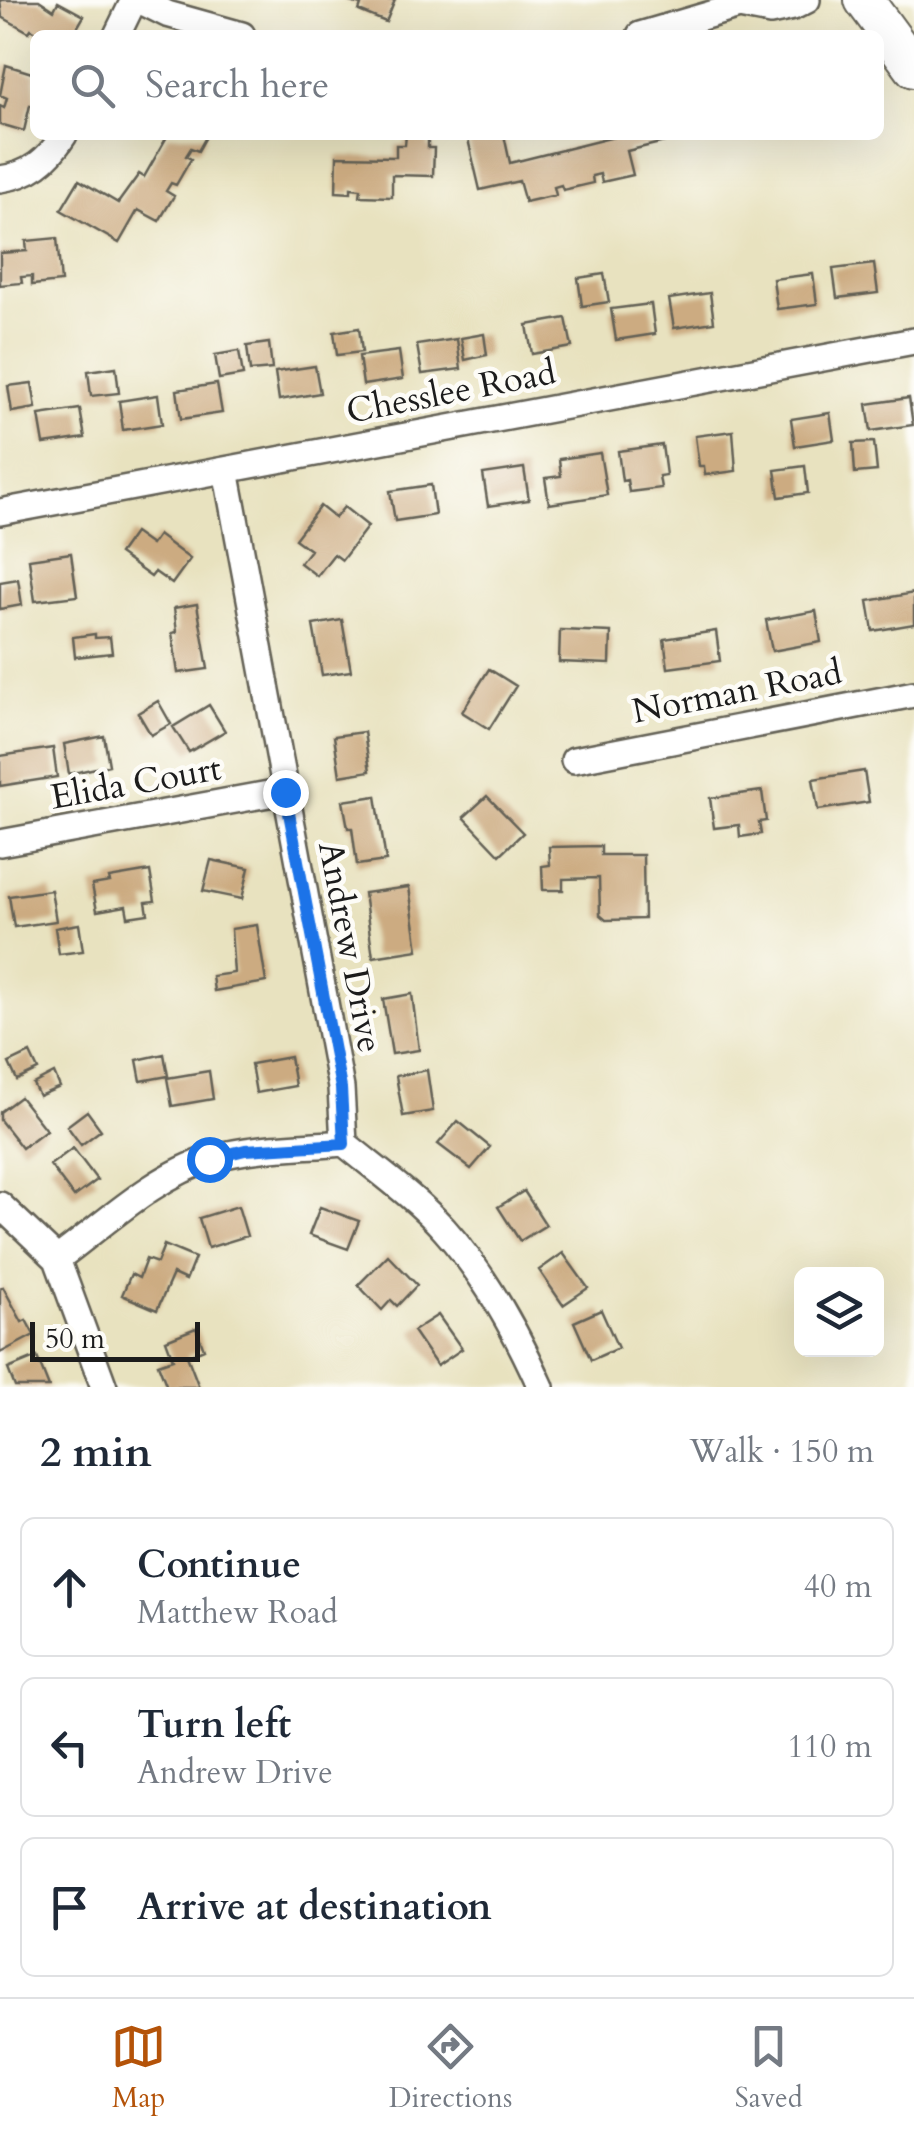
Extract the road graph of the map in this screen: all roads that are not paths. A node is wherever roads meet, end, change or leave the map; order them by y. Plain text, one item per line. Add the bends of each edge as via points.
1 (137, 0) edge
2 (807, 0) edge
3 (864, 0) edge
4 (742, 3) edge
5 (120, 30) edge
6 (224, 30) edge
7 (656, 30) edge
8 (914, 68) edge
9 (61, 140) edge
10 (0, 179) edge
11 (914, 341) edge
12 (226, 470) junction
13 (0, 512) edge
14 (914, 694) edge
15 (574, 760) dead end
16 (285, 792) junction
17 (0, 843) edge
18 (344, 1144) junction
19 (0, 1205) edge
20 (57, 1259) junction
21 (104, 1387) edge
22 (542, 1387) edge

1 - 5 street
1 - 6 street
2 - 4 street via 770,12
3 - 8 main road
4 - 7 street
9 - 10 street via 30,170
11 - 12 street, Chesslee Road
12 - 13 street, Chesslee Road
12 - 16 street, Andrew Drive
14 - 15 street, Norman Road
16 - 17 street, Elida Court
16 - 18 street, Andrew Drive via 341,1088
18 - 20 street via 209,1159 158,1184
18 - 22 street via 444,1230 497,1301
19 - 20 street
20 - 21 street

